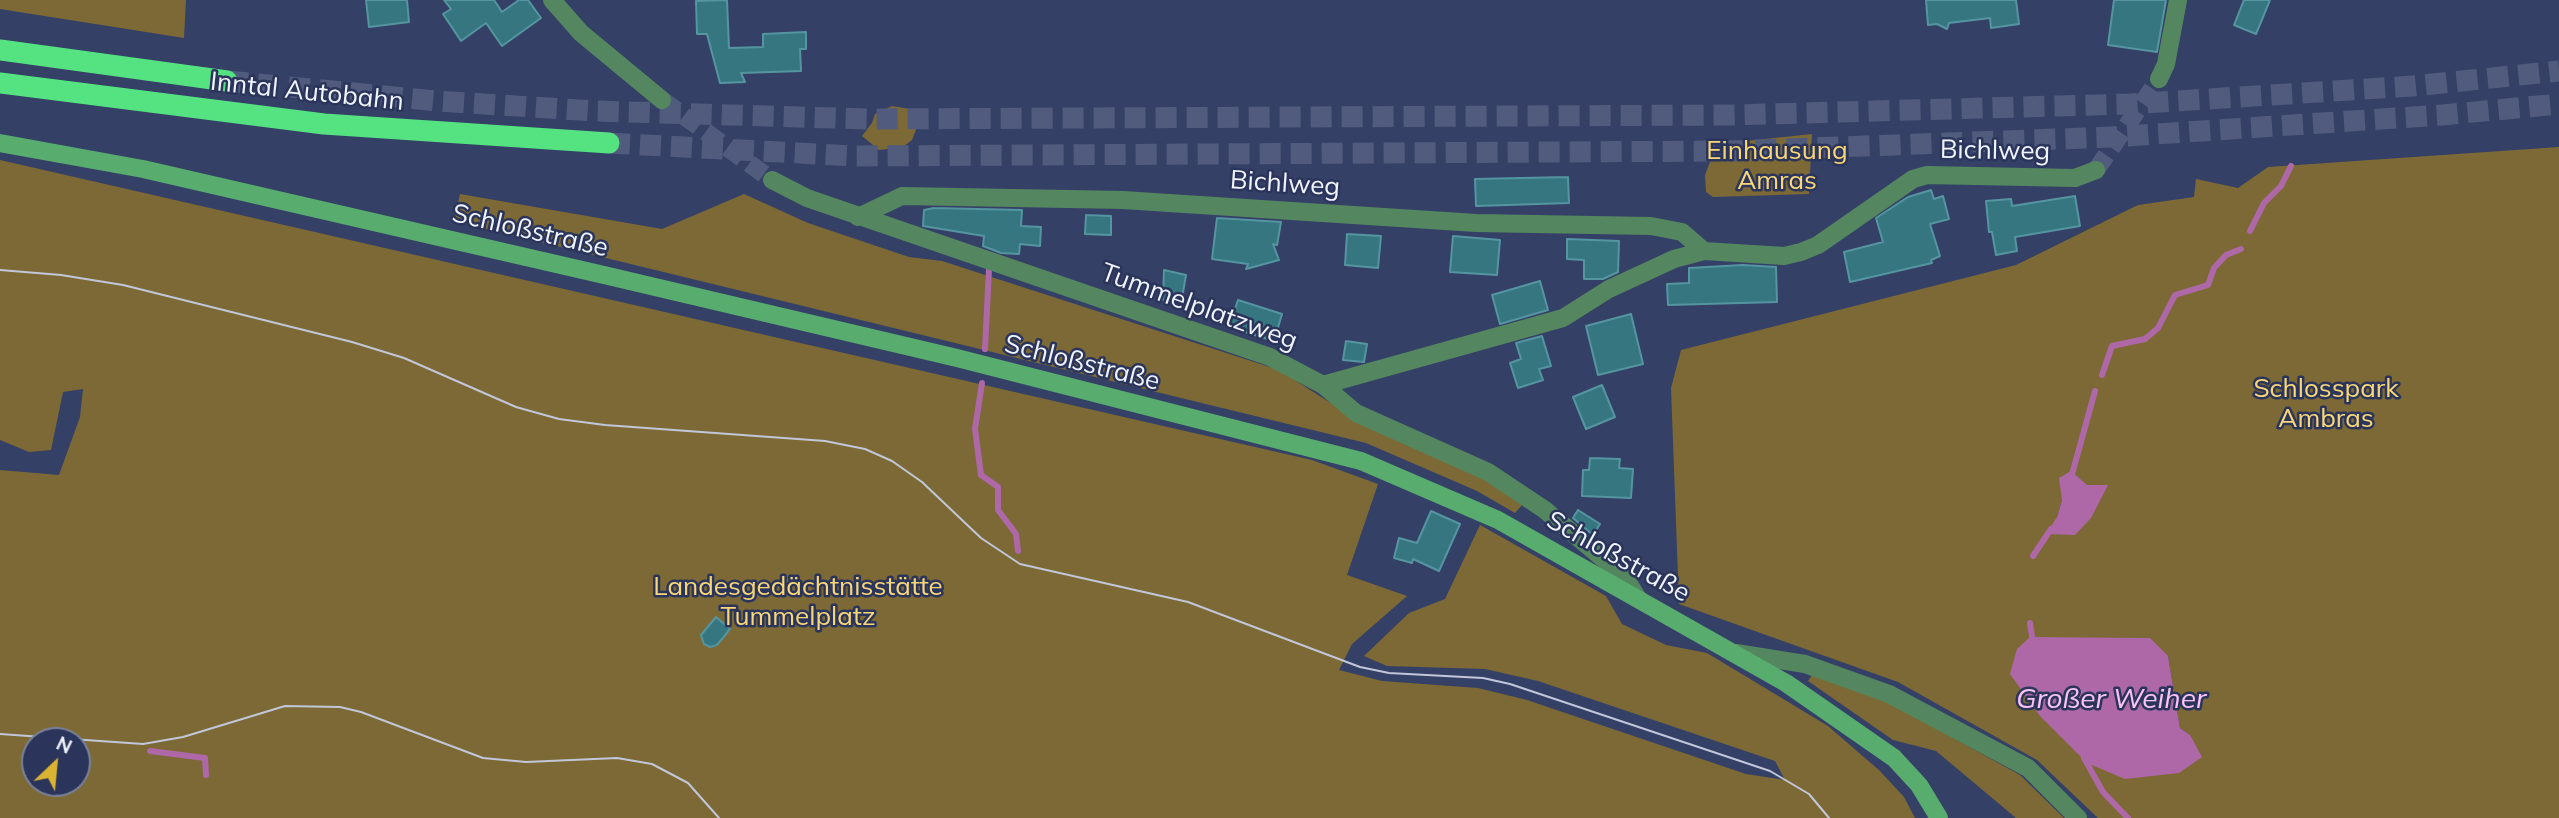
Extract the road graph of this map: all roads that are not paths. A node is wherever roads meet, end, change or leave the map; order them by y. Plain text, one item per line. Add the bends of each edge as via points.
1 (552, 0) edge
2 (2178, 0) edge
3 (0, 50) edge
4 (2159, 79) tunnel mouth
5 (227, 81) tunnel mouth
6 (0, 83) edge
7 (663, 100) tunnel mouth
8 (0, 143) edge
9 (609, 143) tunnel mouth
10 (2096, 170) tunnel mouth
11 (772, 180) tunnel mouth
12 (858, 217) junction
13 (1704, 251) junction
14 (1323, 385) junction
15 (1637, 597) junction
16 (1736, 653) junction
17 (1939, 818) edge
18 (2078, 818) edge

1 - 7 street via 581,33
2 - 4 street
3 - 5 highway, Inntal Autobahn
6 - 9 highway, Inntal Autobahn via 324,124
8 - 15 main road, Schloßstraße via 143,169 592,272 1312,447 1391,472 1498,520
10 - 13 street, Bichlweg via 2074,178 1927,175 1898,186 1818,245 1801,252 1784,256
11 - 12 street, Tummelplatzweg
12 - 13 street, Bichlweg via 902,196 1123,200 1476,223 1651,226 1682,232
12 - 14 street, Tummelplatzweg via 1270,357
13 - 14 street, Bichlweg via 1646,270 1563,318
14 - 15 street, Tummelplatzweg via 1356,413 1488,472 1534,502 1625,576
15 - 16 main road, Schloßstraße
16 - 17 main road via 1839,717 1894,758 1919,785
16 - 18 street, Schloßstraße via 1805,664 1889,694 2028,768

